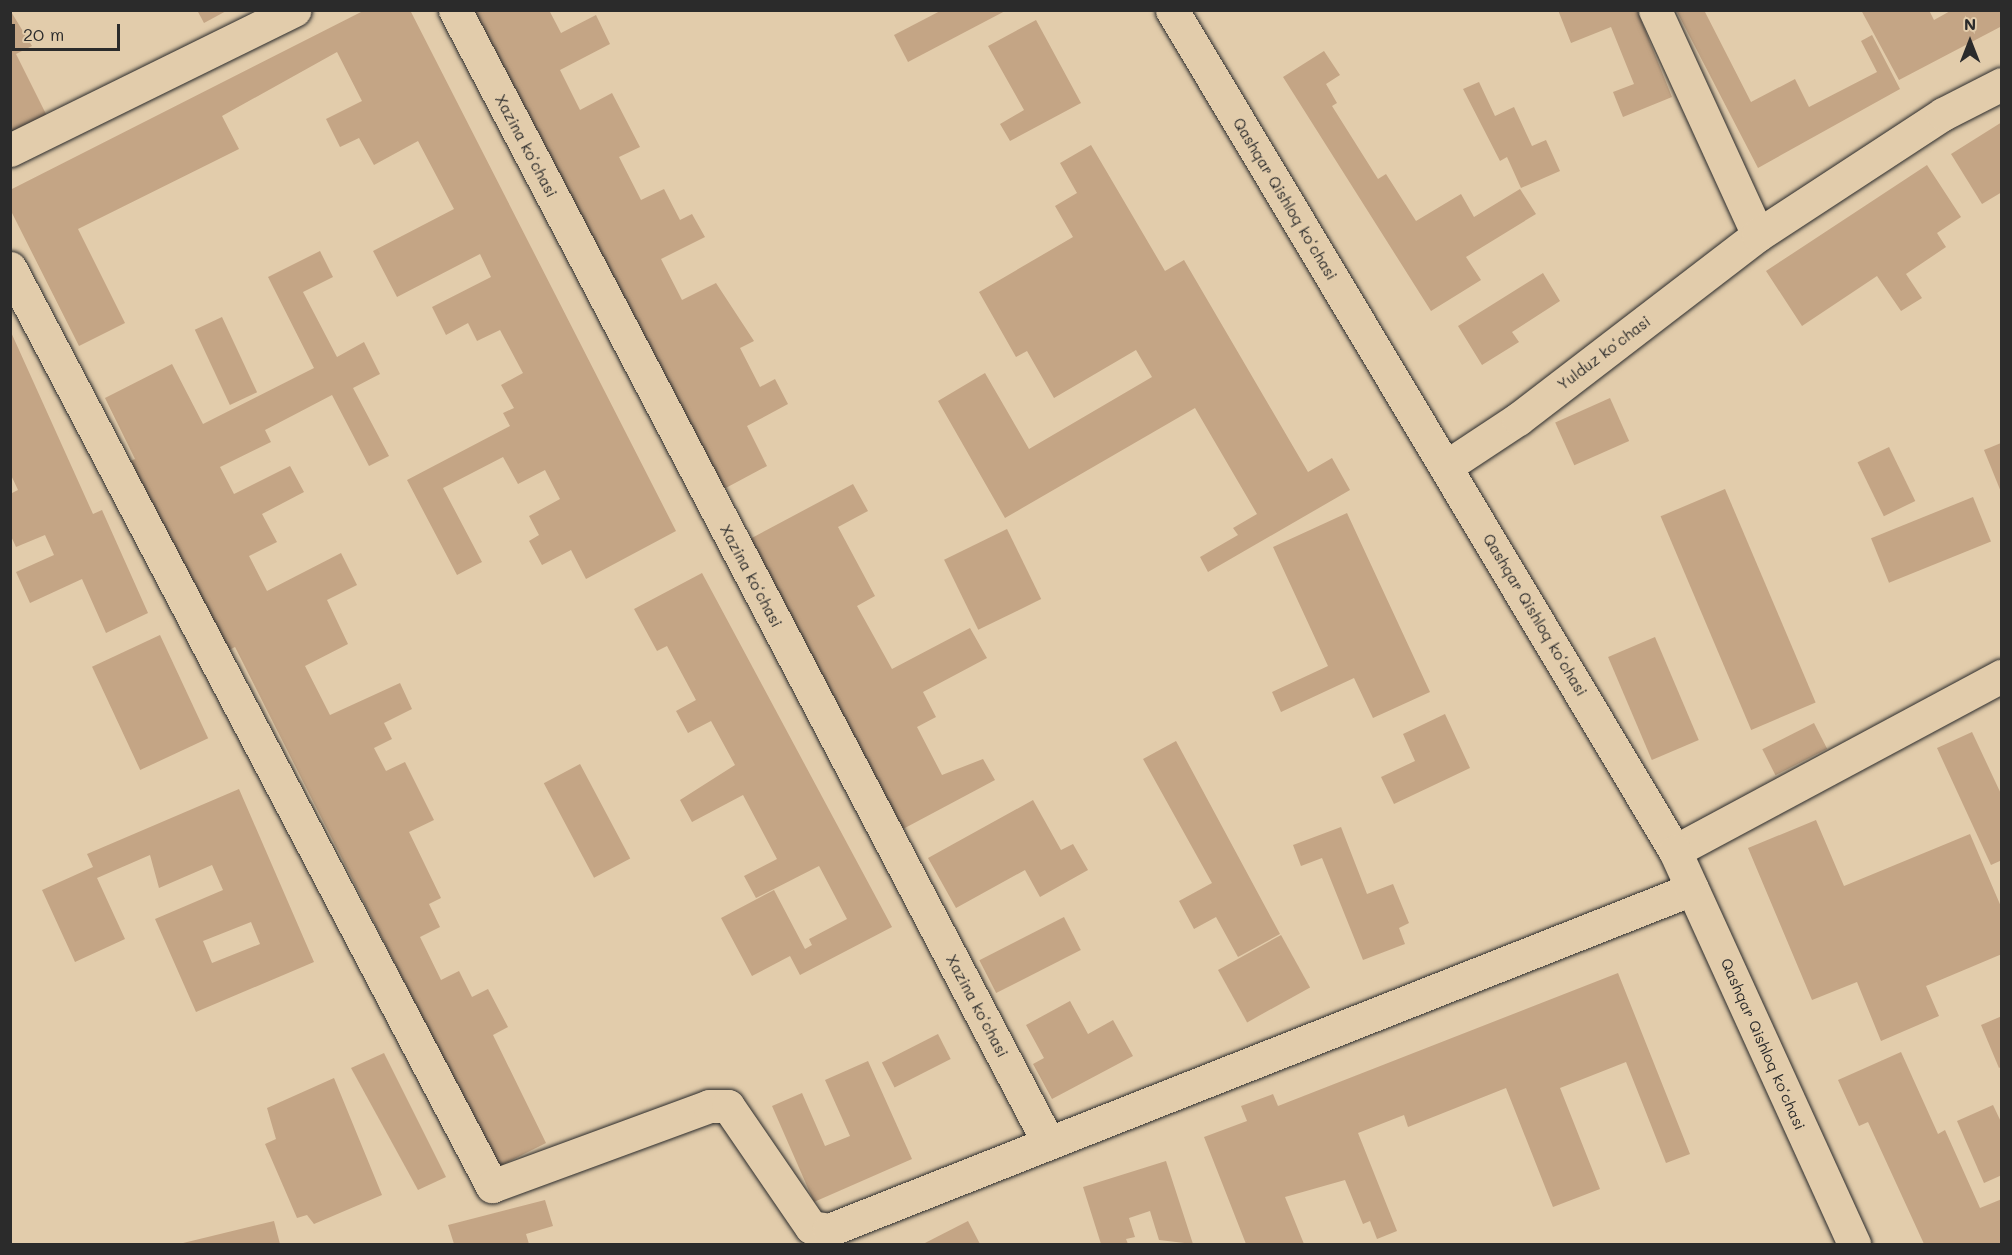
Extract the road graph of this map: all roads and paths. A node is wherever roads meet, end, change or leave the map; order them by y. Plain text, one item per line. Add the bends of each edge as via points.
1 (294, 10) edge
2 (455, 10) edge
3 (1172, 10) edge
4 (1654, 10) edge
5 (2001, 84) edge
6 (10, 150) edge
7 (1758, 235) junction
8 (10, 268) edge
9 (1447, 466) junction
10 (2001, 676) edge
11 (1675, 851) junction
12 (1692, 889) junction
13 (1048, 1142) junction
14 (1854, 1245) edge

1 - 6 street
2 - 13 street, Xazina koʻchasi
3 - 9 street, Qashqar Qishloq koʻchasi
4 - 7 street
5 - 7 street, Yulduz koʻchasi via 1943,114
7 - 9 street, Yulduz koʻchasi via 1518,419
8 - 13 street via 492,1186 709,1106 728,1106 811,1227 829,1230
9 - 11 street, Qashqar Qishloq koʻchasi
10 - 11 street
11 - 12 street, Qashqar Qishloq koʻchasi
12 - 13 street
12 - 14 street, Qashqar Qishloq koʻchasi

